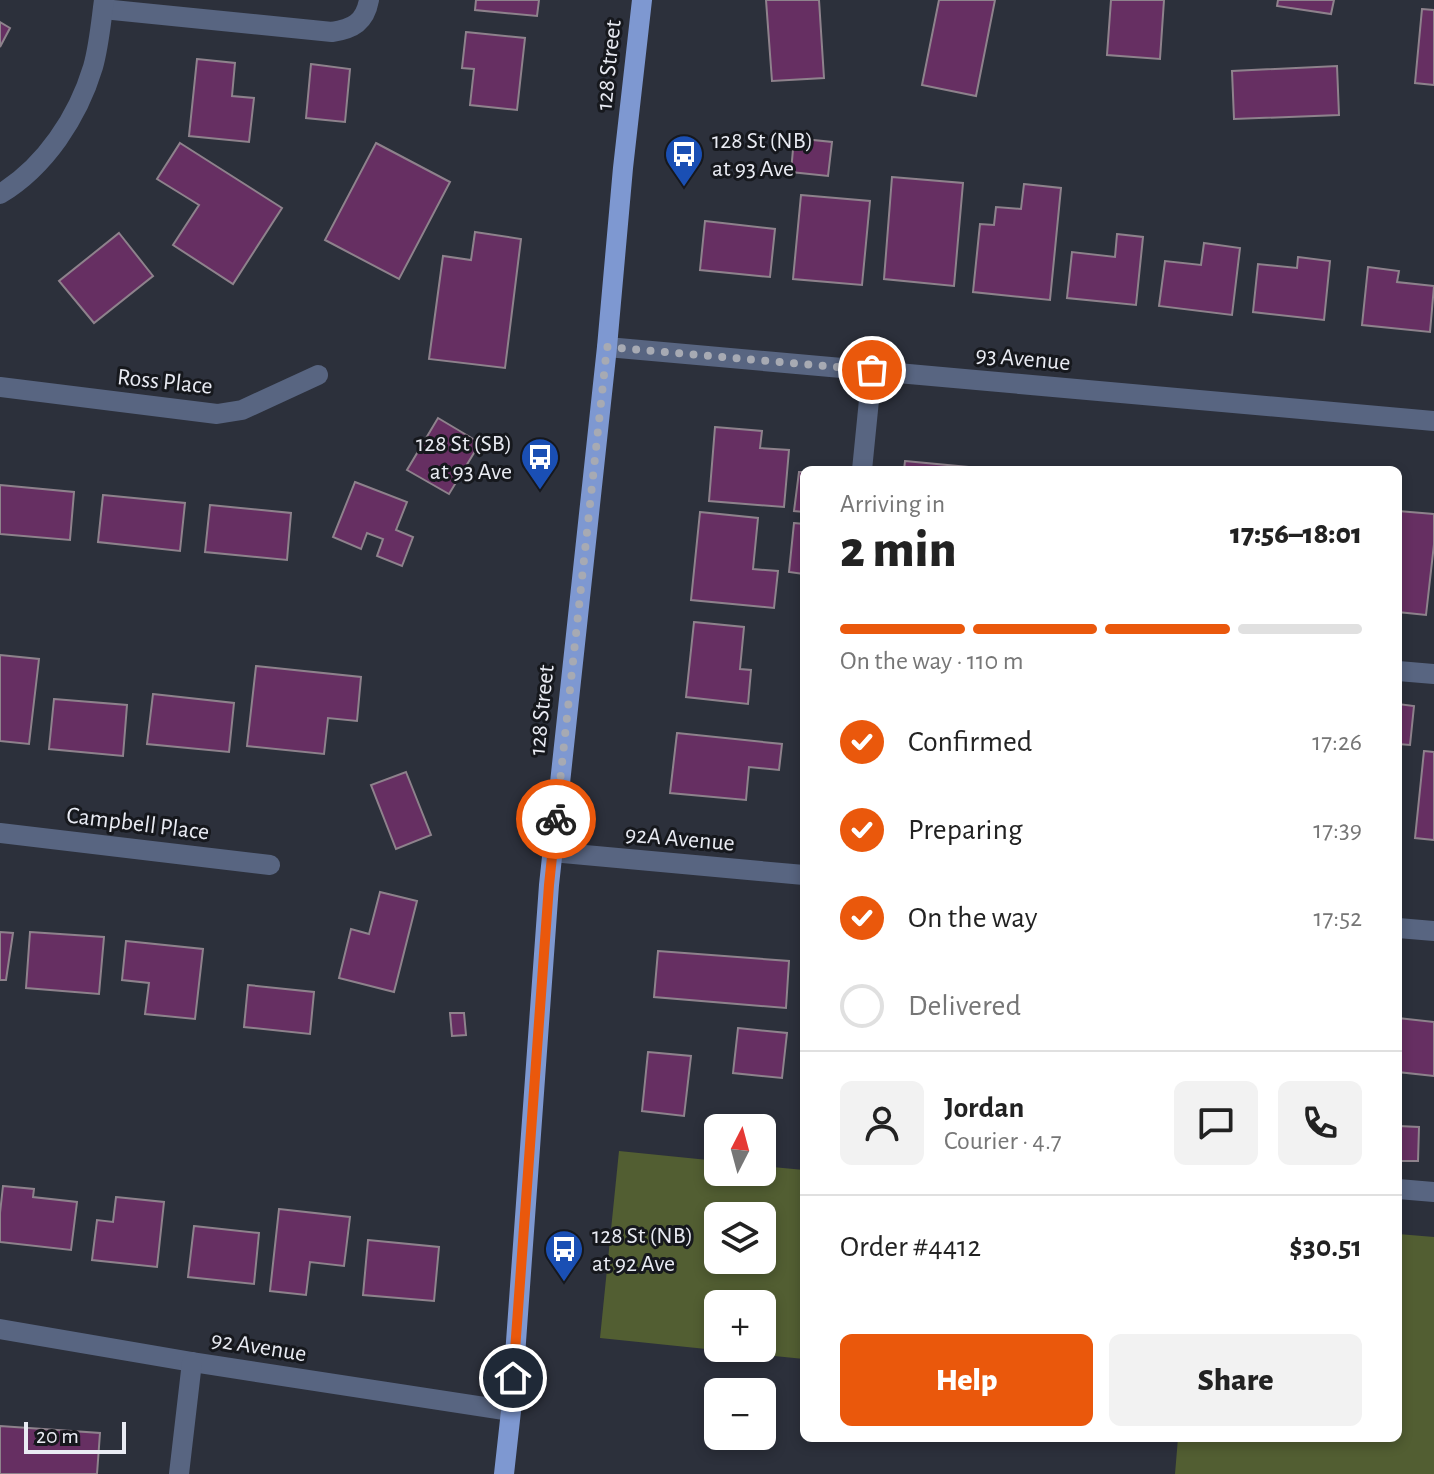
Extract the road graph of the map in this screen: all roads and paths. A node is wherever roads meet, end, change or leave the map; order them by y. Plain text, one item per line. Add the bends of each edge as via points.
1 (369, 0) edge
2 (642, 0) edge
3 (103, 4) edge
4 (0, 194) edge
5 (607, 347) junction
6 (872, 370) junction
7 (318, 375) dead end
8 (0, 387) edge
9 (1434, 421) edge
10 (862, 466) edge
11 (1402, 671) edge
12 (1434, 674) edge
13 (0, 833) edge
14 (552, 852) junction
15 (270, 865) dead end
16 (800, 875) edge
17 (1402, 928) edge
18 (1434, 931) edge
19 (1402, 1189) edge
20 (1434, 1192) edge
21 (0, 1329) edge
22 (192, 1362) junction
23 (511, 1411) junction
24 (179, 1474) edge
25 (504, 1474) edge

1 - 3 street via 361,22 332,32
2 - 5 main road, 128 Street
3 - 4 street via 94,66 61,136
5 - 6 street, 93 Avenue
5 - 14 main road, 128 Street
6 - 9 street, 93 Avenue
6 - 10 street
7 - 8 street, Ross Place via 242,410 217,414
11 - 12 street
13 - 15 street, Campbell Place
14 - 16 street, 92A Avenue
14 - 23 main road, 128 Street
17 - 18 street
19 - 20 street
21 - 22 street, 92 Avenue
22 - 23 street, 92 Avenue
22 - 24 street
23 - 25 main road, 128 Street

